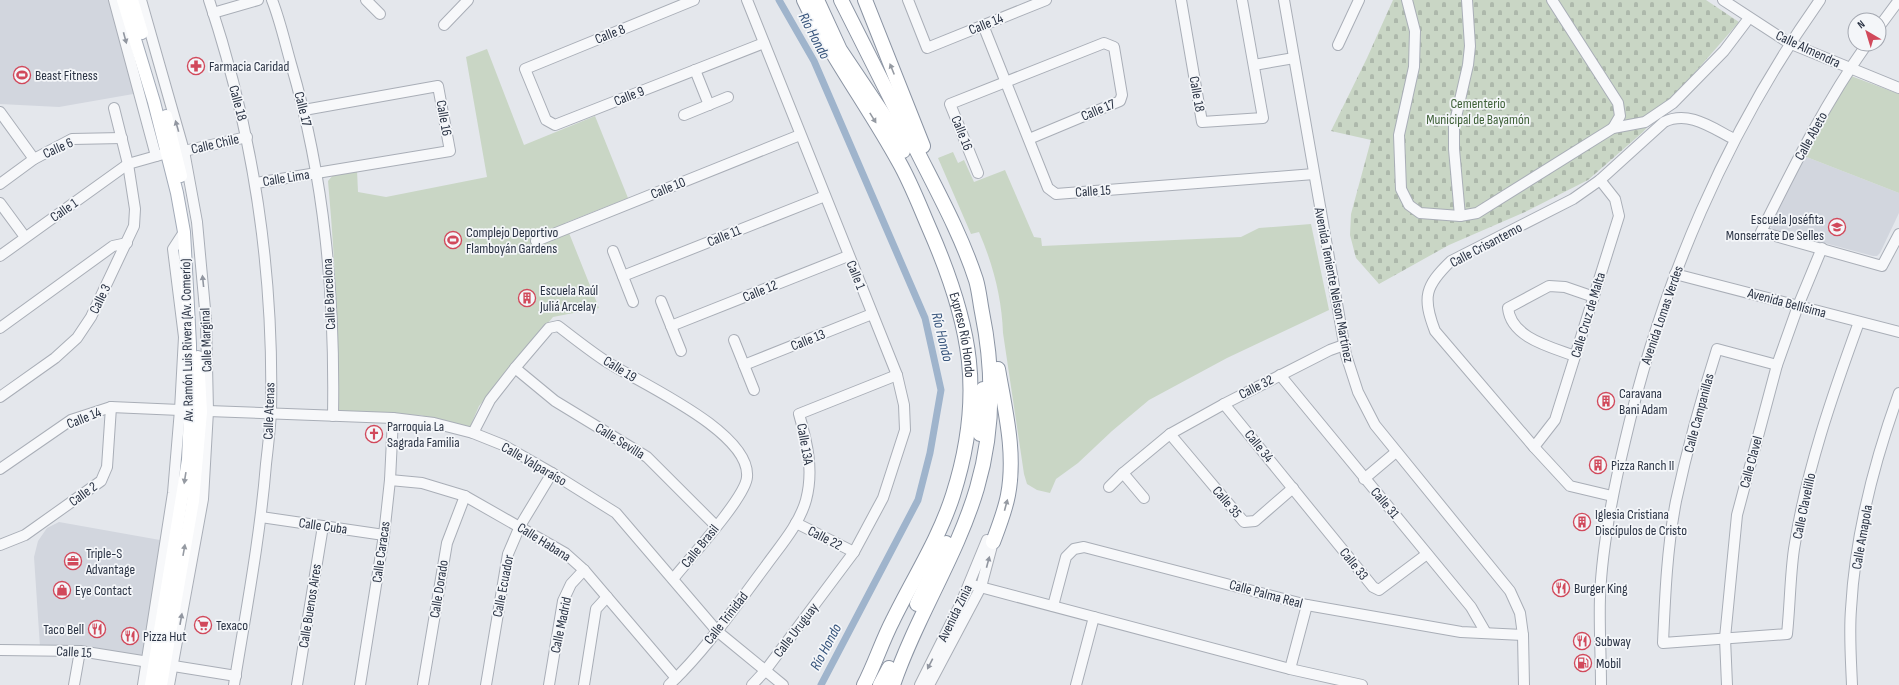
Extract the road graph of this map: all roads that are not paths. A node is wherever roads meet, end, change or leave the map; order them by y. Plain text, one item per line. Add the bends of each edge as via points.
1 (114, 0) edge
2 (123, 0) edge
3 (132, 0) edge
4 (141, 0) edge
5 (208, 0) edge
6 (258, 0) edge
7 (272, 0) edge
8 (366, 0) edge
9 (694, 0) edge
10 (747, 0) edge
11 (804, 0) edge
12 (817, 0) edge
13 (836, 0) edge
14 (841, 0) edge
15 (865, 0) edge
16 (908, 0) edge
17 (1046, 0) edge
18 (1181, 0) edge
19 (1242, 0) edge
20 (1284, 0) edge
21 (1359, 0) edge
22 (1407, 0) edge
23 (1467, 0) edge
24 (1552, 0) edge
25 (1723, 0) edge
26 (1820, 0) edge
27 (1899, 0) edge
28 (463, 2) edge
29 (213, 13) junction
30 (380, 14) dead end
31 (1887, 16) edge
32 (1749, 18) junction
33 (444, 25) dead end
34 (983, 25) junction
35 (764, 43) junction
36 (1789, 43) junction
37 (1338, 45) dead end
38 (1861, 52) edge
39 (1294, 58) junction
40 (1254, 65) junction
41 (1850, 68) junction
42 (525, 69) joint
43 (695, 70) junction
44 (1006, 82) junction
45 (1899, 88) edge
46 (728, 97) dead end
47 (709, 105) junction
48 (114, 108) dead end
49 (304, 110) junction
50 (0, 112) edge
51 (684, 115) dead end
52 (1613, 128) junction
53 (800, 135) junction
54 (247, 137) junction
55 (122, 138) junction
56 (1029, 139) junction
57 (1734, 139) junction
58 (184, 151) junction
59 (162, 154) junction
60 (34, 159) junction
61 (128, 164) junction
62 (317, 173) junction
63 (978, 173) dead end
64 (1314, 174) junction
65 (1600, 180) junction
66 (256, 183) junction
67 (0, 184) edge
68 (825, 196) junction
69 (940, 197) junction
70 (0, 203) edge
71 (1460, 216) junction
72 (184, 232) junction
73 (1899, 234) edge
74 (25, 238) junction
75 (536, 241) dead end
76 (127, 243) junction
77 (1822, 248) junction
78 (613, 252) dead end
79 (0, 256) edge
80 (848, 256) junction
81 (1675, 274) junction
82 (623, 276) junction
83 (976, 282) junction
84 (1594, 297) junction
85 (661, 301) dead end
86 (633, 302) dead end
87 (1798, 306) junction
88 (872, 314) junction
89 (1859, 322) junction
90 (671, 326) junction
91 (0, 328) edge
92 (1899, 332) edge
93 (734, 340) dead end
94 (1344, 344) junction
95 (681, 351) dead end
96 (1575, 356) junction
97 (744, 365) junction
98 (1777, 365) junction
99 (515, 368) junction
100 (896, 375) junction
101 (1280, 376) junction
102 (754, 390) dead end
103 (1899, 393) edge
104 (0, 397) edge
105 (1224, 404) junction
106 (111, 407) junction
107 (180, 410) junction
108 (208, 411) junction
109 (271, 413) junction
110 (333, 416) junction
111 (393, 418) junction
112 (473, 433) junction
113 (1170, 434) junction
114 (1534, 447) junction
115 (1396, 452) junction
116 (0, 469) edge
117 (552, 473) junction
118 (1123, 473) junction
119 (1364, 479) junction
120 (390, 480) junction
121 (1109, 487) dead end
122 (1293, 488) junction
123 (465, 496) junction
124 (1612, 496) junction
125 (1144, 498) dead end
126 (727, 512) joint
127 (261, 517) junction
128 (796, 523) junction
129 (322, 526) junction
130 (520, 526) junction
131 (716, 526) junction
132 (384, 535) junction
133 (990, 541) junction
134 (0, 545) edge
135 (779, 547) joint
136 (854, 552) junction
137 (1427, 554) junction
138 (584, 570) junction
139 (673, 579) junction
140 (969, 584) junction
141 (980, 587) junction
142 (607, 597) junction
143 (1307, 605) junction
144 (1053, 606) junction
145 (1094, 617) junction
146 (892, 622) junction
147 (718, 631) junction
148 (1486, 633) junction
149 (1523, 635) junction
150 (1725, 638) junction
151 (0, 650) edge
152 (80, 650) junction
153 (160, 663) junction
154 (1290, 668) junction
155 (765, 671) junction
156 (235, 680) edge
157 (673, 682) edge
158 (874, 684) edge
159 (74, 685) edge
160 (143, 685) edge
161 (151, 685) edge
162 (161, 685) edge
163 (169, 685) edge
164 (297, 685) edge
165 (360, 685) edge
166 (423, 685) edge
167 (486, 685) edge
168 (549, 685) edge
169 (584, 685) edge
170 (752, 685) edge
171 (783, 685) edge
172 (856, 685) edge
173 (893, 685) edge
174 (920, 685) edge
175 (929, 685) edge
176 (1076, 685) edge
177 (1362, 685) edge
178 (1524, 685) edge
179 (1601, 685) edge
180 (1727, 685) edge
181 (1852, 685) edge

1 -> 59 street
2 - 59 main road, Av. Ramón Luis Rivera (Av. Comerío) via 154,102
153 -> 3 main road, Av. Ramón Luis Rivera (Av. Comerío) via 193,501 201,412 191,228 176,150
58 -> 4 street, Calle Marginal
5 - 29 street, Calle 18
6 - 29 street
7 - 49 street, Calle 17
8 - 30 street
9 - 42 street, Calle 8
10 - 35 street, Calle 1
11 -> 146 highway, Expreso Río Hondo via 829,49 904,172 953,283 968,350 971,404 961,466 946,511
12 - 158 highway via 840,50 887,120 925,195 954,260 976,340 979,384 970,463 949,521
13 - 158 highway via 933,198 970,286 982,346 984,385 980,441 965,497 956,524 889,668
14 - 69 highway, Expreso Río Hondo
69 -> 15 highway via 926,152
16 - 34 street, Calle 14 via 927,48
17 - 34 street, Calle 14
18 - 40 street, Calle 18 via 1202,122 1263,118
19 - 40 street, Calle 18
20 - 39 street, Avenida Teniente Nelson Martínez
21 - 37 street
22 - 71 street via 1415,31 1414,67 1399,134 1401,188 1409,205 1420,213
23 - 71 street via 1470,46 1454,126
24 - 52 street via 1618,103 1620,116
25 - 32 street, Calle Almendra
26 - 36 street, Avenida Lomas Verdes
27 - 31 street
28 - 33 street
29 - 54 street, Calle 18
32 - 36 street, Calle Almendra
32 - 52 street via 1724,51 1673,103 1645,122
34 - 44 street, Calle 15
35 - 43 street, Calle 9
35 - 53 street, Calle 1
36 - 41 street, Calle Almendra
36 - 57 street, Avenida Lomas Verdes
38 - 41 street, Calle Abeto
39 - 40 street
39 - 64 street, Avenida Teniente Nelson Martínez
41 - 45 street, Calle Almendra
41 - 77 street, Calle Abeto via 1804,146 1761,232
42 - 43 street, Calle 9 via 546,120 556,125
43 - 47 street
44 - 56 street, Calle 15
44 - 56 street, Calle 17 via 1104,43 1114,48 1122,95 1120,101
44 - 63 street, Calle 16 via 950,104
46 - 47 street
47 - 51 street
48 - 55 street
49 - 62 street, Calle 17
49 - 62 street, Calle 16 via 438,86 450,151
50 - 60 street
52 - 71 street via 1477,213
53 - 68 street, Calle 1
53 - 75 street, Calle 10
54 - 58 street, Calle Chile
54 - 66 street, Calle Atenas
55 - 60 street, Calle 6 via 72,139
55 - 61 street
56 - 64 street, Calle 15 via 1048,188 1056,194
57 - 65 street, Calle Crisantemo via 1693,118 1674,117 1664,122
57 - 81 street, Avenida Lomas Verdes
108 -> 58 street, Calle Marginal via 206,320 197,222
59 - 61 street, Calle 1
59 - 72 main road, Av. Ramón Luis Rivera (Av. Comerío) via 177,193
60 - 67 street, Calle 6
61 - 74 street, Calle 1
61 - 76 street, Calle 3 via 135,209 134,226
62 - 66 street, Calle Lima
62 - 110 street, Calle Barcelona via 330,279
64 - 94 street, Avenida Teniente Nelson Martínez
65 - 84 street, Calle Cruz de Malta via 1615,199 1619,216
65 - 114 street, Calle Crisantemo via 1573,199 1451,261 1435,276 1428,293 1428,312 1435,331
66 - 109 street, Calle Atenas via 270,317
68 - 80 street, Calle 1
68 - 82 street, Calle 11
69 - 83 highway, Expreso Río Hondo
70 - 74 street
72 - 107 street, Calle Marginal via 173,249 184,337
72 -> 153 main road, Av. Ramón Luis Rivera (Av. Comerío) via 190,344 188,460
73 - 77 street via 1882,266
74 - 79 street, Calle 1
76 - 91 street via 113,246
76 - 104 street, Calle 3 via 91,317 77,338 55,358
77 - 87 street, Calle Clavel
78 - 82 street
80 - 88 street, Calle 1
80 - 90 street, Calle 12
81 - 87 street, Avenida Bellísima
81 - 124 street, Avenida Lomas Verdes via 1638,383
82 - 86 street
133 -> 83 highway via 1008,495 1011,452 990,322 984,298
83 - 173 highway, Expreso Río Hondo via 986,332 991,385 990,427 983,462 963,528 920,619
84 - 96 street, Calle Cruz de Malta
84 - 96 street via 1565,287 1549,286 1508,308 1509,316 1530,339
85 - 90 street
87 - 89 street, Avenida Bellísima
87 - 98 street, Calle Clavel
88 - 97 street, Calle 13
88 - 100 street, Calle 1
89 - 92 street, Avenida Bellísima
89 - 150 street, Calle Clavelillo via 1826,412 1805,492 1794,550 1787,634
90 - 95 street
93 - 97 street
94 - 101 street, Calle 32
94 - 115 street, Avenida Teniente Nelson Martínez via 1358,392 1375,425
96 - 114 street, Calle Cruz de Malta via 1555,420
97 - 102 street
98 - 150 street, Calle Clavel via 1737,515
98 - 150 street, Calle Campanillas via 1717,349 1697,413 1676,502 1667,567 1662,643
99 - 112 street, Calle 19 via 490,400
99 - 126 street, Calle 19 via 549,328 558,326 606,361 706,420 736,447 746,461 748,477
99 - 131 street, Calle Sevilla via 555,401 647,457
100 - 128 street, Calle 13A via 799,414 808,445 810,474 806,500
100 - 136 street, Calle 1 via 904,405 905,430 883,498
101 - 105 street, Calle 32
101 - 119 street, Calle 31
103 - 181 street, Calle Amapola via 1886,429 1861,529 1851,610
105 - 113 street, Calle 32
105 - 122 street, Calle 34
106 - 107 street, Calle 14
106 - 116 street, Calle 14 via 71,420
106 - 134 street, Calle 2 via 107,467 100,481 25,535
107 - 153 street, Calle Marginal
108 - 109 street, Calle Valparaíso
153 -> 108 street, Calle Marginal via 203,499
109 - 110 street, Calle Valparaíso
109 - 127 street, Calle Atenas
110 - 111 street, Calle Valparaíso
111 - 112 street, Calle Valparaíso via 434,423
111 - 120 street, Calle Caracas
112 - 117 street, Calle Valparaíso via 503,445
113 - 118 street, Calle 32
113 - 122 street, Calle 35 via 1244,522 1255,521
114 - 124 street, Calle Crisantemo via 1570,486
115 - 119 street
115 - 149 street, Avenida Teniente Nelson Martínez via 1510,591 1520,613
117 - 130 street, Calle Ecuador
117 - 139 street, Calle Valparaíso via 616,513
118 - 121 street, Calle 32
118 - 125 street
119 - 137 street, Calle 31
120 - 123 street, Calle Habana via 422,483
120 - 132 street, Calle Caracas
122 - 137 street, Calle 33 via 1333,545 1373,587 1380,590
123 - 130 street, Calle Habana
123 - 166 street, Calle Dorado via 447,543
124 - 179 street, Avenida Lomas Verdes via 1600,596
126 - 131 street, Calle Brasil
127 - 129 street, Calle Cuba
127 - 156 street, Calle Atenas
128 - 135 street, Calle 13A
128 - 136 street, Calle 22
129 - 132 street, Calle Cuba
129 - 164 street, Calle Buenos Aires
130 - 138 street, Calle Habana via 565,552
130 - 167 street, Calle Ecuador via 508,554
131 - 139 street, Calle Brasil
132 - 165 street, Calle Caracas
133 - 140 street, Avenida Zinia
141 -> 133 street, Avenida Zinia
135 - 147 street, Calle Trinidad
136 - 155 street, Calle Uruguay
137 - 148 street, Calle 31 via 1471,606
138 - 142 street, Calle Habana
138 - 168 street, Calle Madrid via 571,584 563,601
139 - 147 street, Calle Valparaíso
140 - 141 street
140 -> 174 street, Avenida Zinia
141 - 144 street
141 - 175 street, Avenida Zinia
142 - 157 street, Calle Habana
142 - 169 street via 596,610
143 - 144 street, Calle Palma Real via 1084,547 1074,549 1066,557
143 - 148 street, Calle Palma Real via 1461,632
143 - 154 street
144 - 145 street
145 - 154 street
145 - 176 street
146 - 158 highway, Expreso Río Hondo
146 - 172 highway
147 - 155 street, Calle Valparaíso
147 - 157 street, Calle Trinidad
148 - 149 street, Calle Palma Real
149 - 178 street, Avenida Teniente Nelson Martínez
150 - 180 street, Calle Clavel
151 - 152 street, Calle 15
152 - 153 street, Calle 15
152 - 159 street
153 - 156 street, Calle 15
153 - 160 street, Calle Marginal
153 - 161 main road, Av. Ramón Luis Rivera (Av. Comerío)
153 - 162 main road, Av. Ramón Luis Rivera (Av. Comerío)
153 - 163 street, Calle Marginal
154 - 177 street
155 - 170 street, Calle Uruguay
155 - 171 street, Calle Valparaíso

